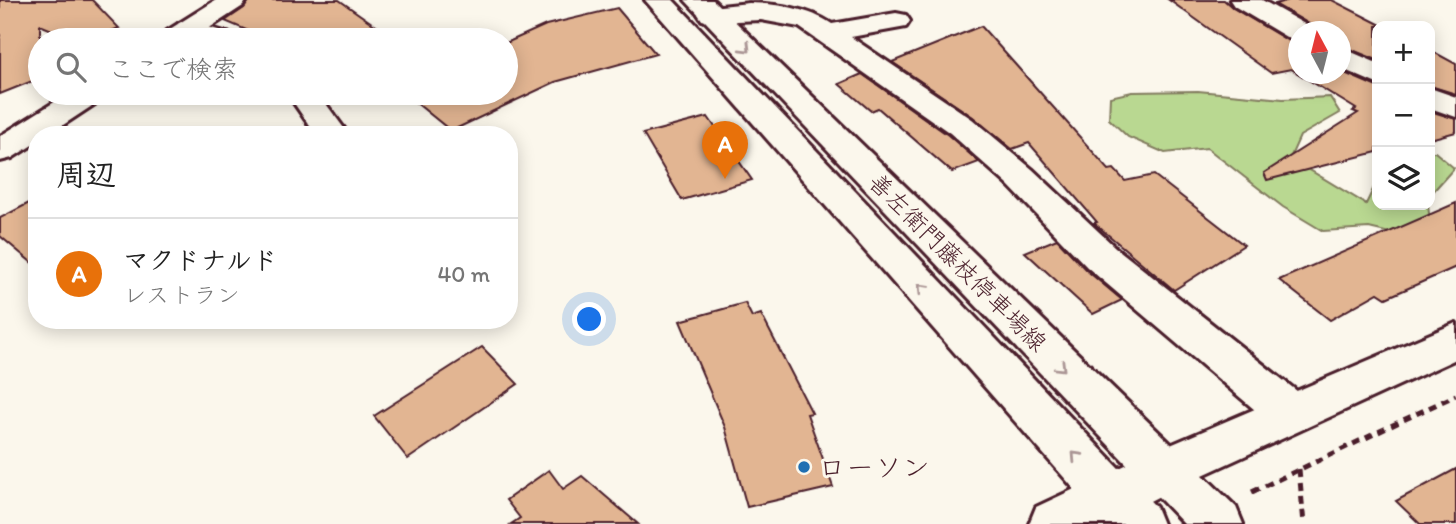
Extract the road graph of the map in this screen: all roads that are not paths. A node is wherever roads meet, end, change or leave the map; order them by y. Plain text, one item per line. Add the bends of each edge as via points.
1 (234, 0) edge
2 (658, 0) edge
3 (1243, 0) edge
4 (705, 7) edge
5 (895, 21) dead end
6 (1288, 26) edge
7 (192, 28) edge
8 (830, 36) junction
9 (1351, 62) edge
10 (1372, 73) edge
11 (1435, 99) edge
12 (71, 105) edge
13 (311, 105) edge
14 (1456, 108) edge
15 (39, 126) edge
16 (326, 126) edge
17 (28, 133) edge
18 (0, 151) edge
19 (1456, 340) edge
20 (1291, 413) junction
21 (1164, 470) junction
22 (1126, 510) edge
23 (1213, 519) edge
24 (1055, 524) edge

1 - 7 street
22 -> 2 street, 善左衛門藤枝停車場線
3 - 6 street
4 - 8 street via 782,12 809,21
4 -> 21 street, 善左衛門藤枝停車場線
5 - 8 street
8 - 20 street via 961,126 1101,257
9 - 10 street
11 - 14 street
12 - 15 street
13 - 16 street
17 - 18 street
19 - 20 street
20 - 21 street
21 - 22 street
21 - 23 street, 善左衛門藤枝停車場線
22 - 24 street

